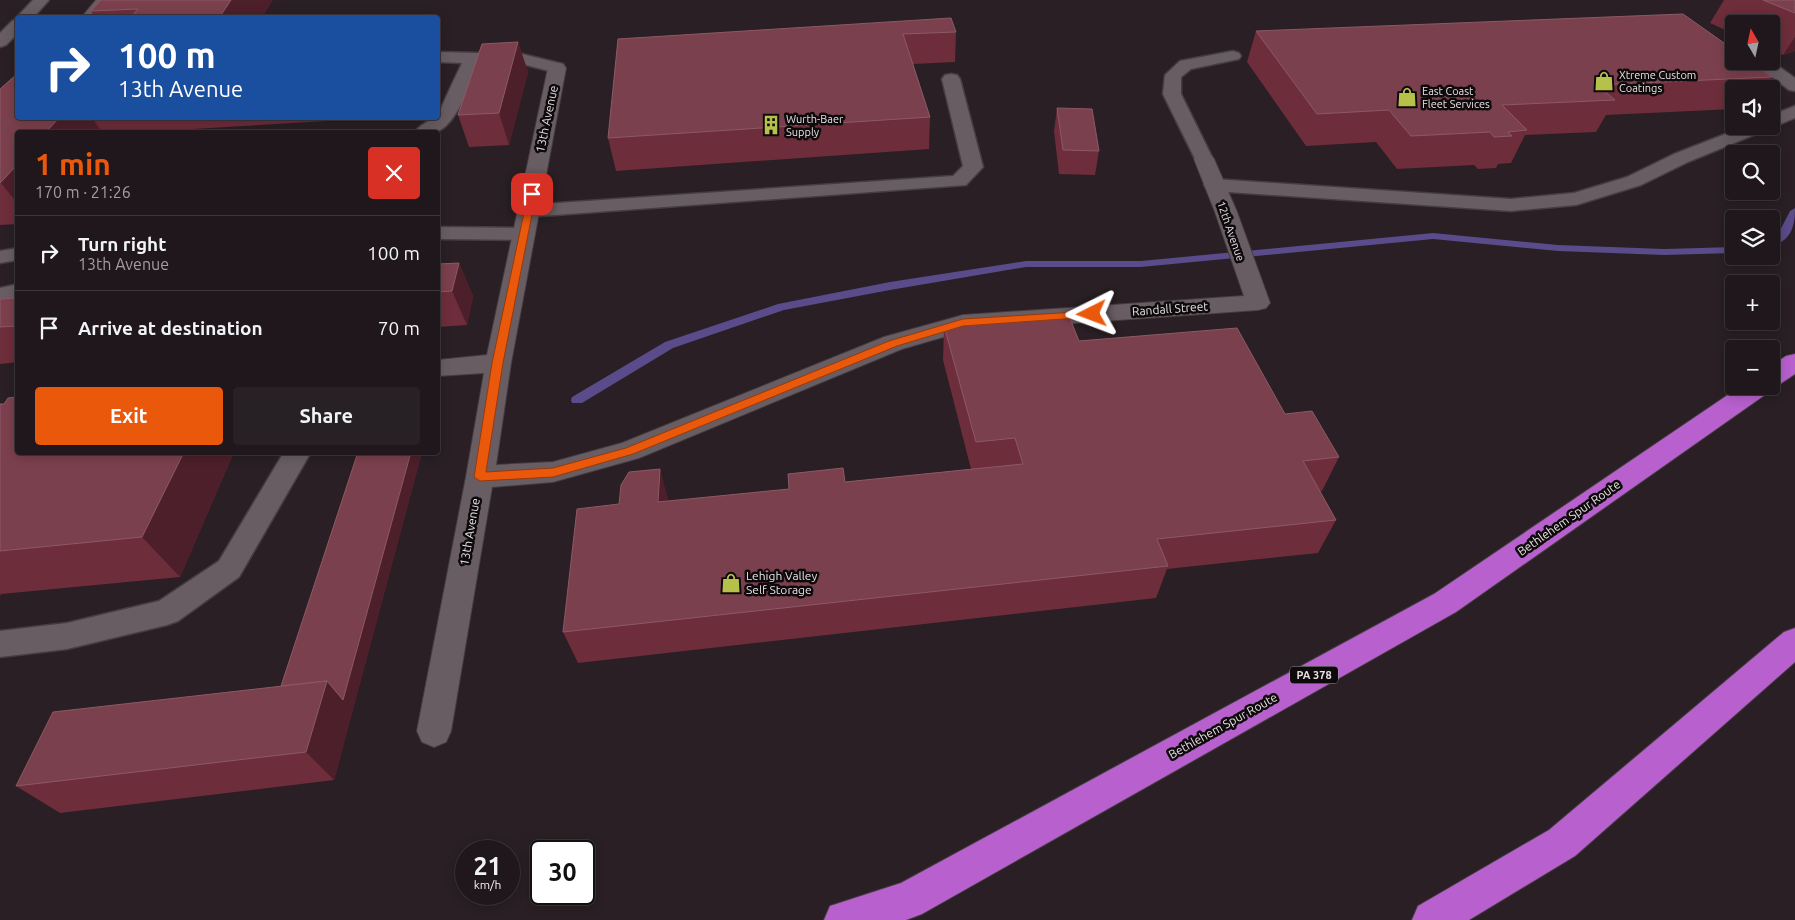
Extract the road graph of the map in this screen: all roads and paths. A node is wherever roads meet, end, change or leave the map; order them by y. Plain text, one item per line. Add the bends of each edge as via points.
1 (41, 0) edge
2 (105, 0) edge
3 (27, 15) edge
4 (92, 15) edge
5 (15, 29) edge
6 (3, 49) edge
7 (1233, 56) dead end
8 (440, 57) edge
9 (473, 57) junction
10 (558, 68) joint
11 (1773, 70) edge
12 (951, 79) dead end
13 (1795, 86) edge
14 (1795, 111) edge
15 (440, 118) edge
16 (1780, 118) edge
17 (438, 120) edge
18 (429, 130) edge
19 (1740, 135) edge
20 (1204, 159) joint
21 (1214, 184) junction
22 (526, 223) junction
23 (440, 233) edge
24 (15, 254) edge
25 (0, 257) edge
26 (15, 292) edge
27 (0, 295) edge
28 (1258, 303) joint
29 (1795, 362) edge
30 (498, 363) junction
31 (440, 368) edge
32 (1780, 372) edge
33 (1747, 395) edge
34 (296, 455) edge
35 (480, 477) junction
36 (1795, 642) edge
37 (0, 644) edge
38 (434, 731) dead end
39 (844, 920) edge
40 (1432, 920) edge

1 - 3 lane
2 - 4 street
5 - 6 lane
7 - 20 lane via 1186,65 1173,75 1172,94
8 - 9 lane
9 - 10 lane via 522,59
9 - 15 lane via 453,101
10 - 22 street, 13th Avenue
11 - 13 lane
12 - 22 lane via 974,167 959,181
14 - 16 lane
17 - 18 lane
19 - 21 lane via 1634,181 1576,199 1557,201 1511,205
20 - 21 street, 12th Avenue
21 - 28 street, 12th Avenue
22 - 23 lane
22 - 30 street, 13th Avenue
24 - 25 lane
26 - 27 lane
28 - 35 street, Randall Street via 963,323 893,343 629,451 553,472
29 - 32 highway
30 - 31 street
30 - 35 street, 13th Avenue
33 - 39 highway, Bethlehem Spur Route / PA 378 via 1445,603 908,900
34 - 37 lane via 229,569 167,612 67,636
35 - 38 street, 13th Avenue
36 - 40 highway via 1562,843

